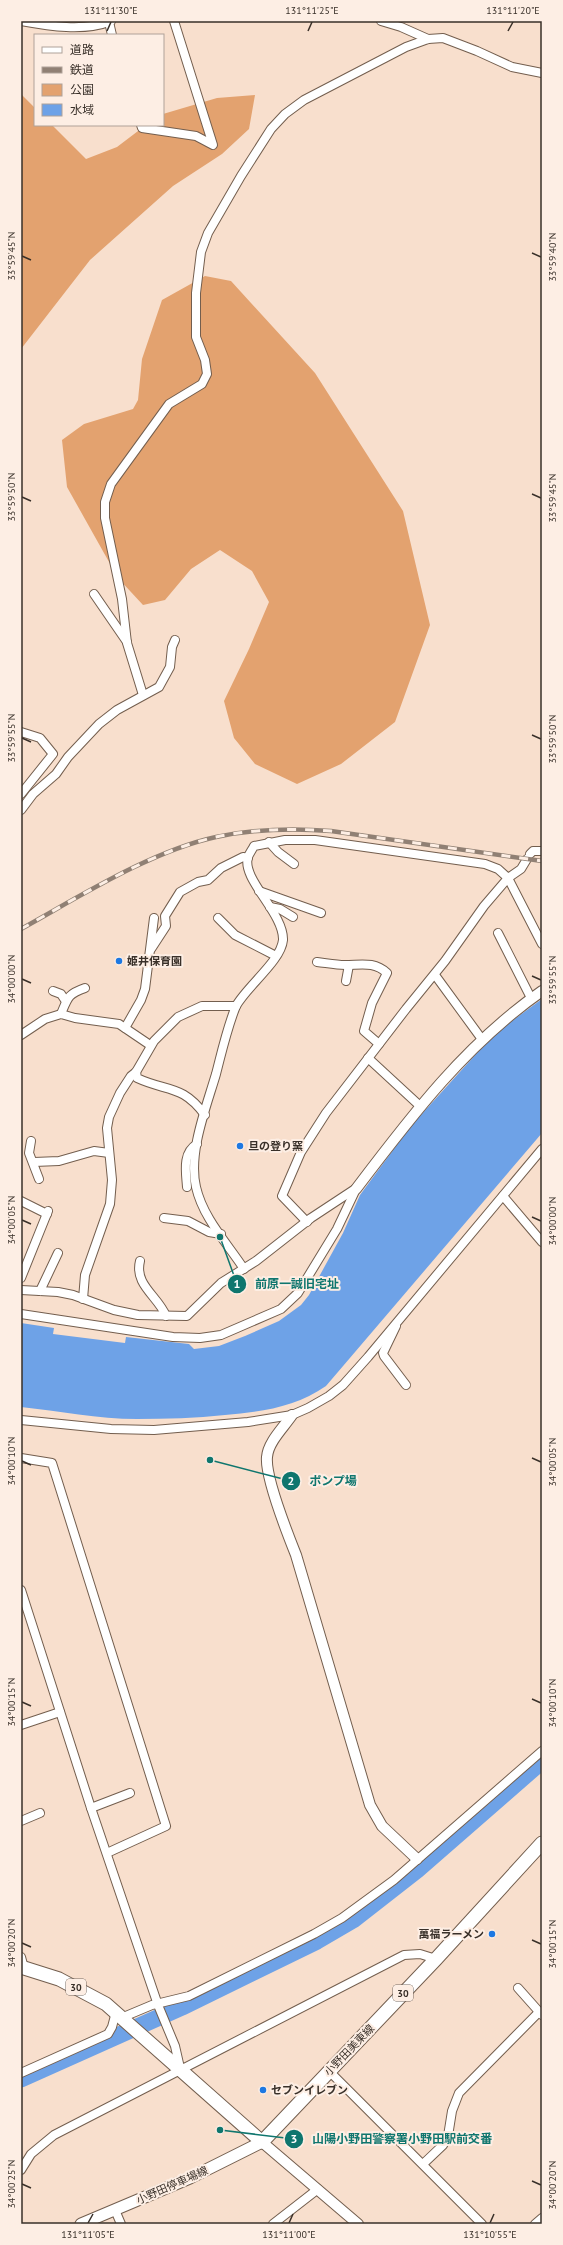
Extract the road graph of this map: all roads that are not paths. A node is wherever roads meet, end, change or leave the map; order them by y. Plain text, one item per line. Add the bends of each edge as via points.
1 (21, 21) edge
2 (174, 21) edge
3 (381, 21) edge
4 (110, 22) edge
5 (112, 34) edge
6 (428, 39) junction
7 (542, 73) edge
8 (141, 126) edge
9 (94, 594) dead end
10 (175, 640) dead end
11 (127, 643) junction
12 (143, 695) junction
13 (21, 732) edge
14 (21, 794) edge
15 (21, 810) edge
16 (269, 842) junction
17 (542, 851) edge
18 (248, 858) junction
19 (294, 864) dead end
20 (508, 878) junction
21 (259, 891) junction
22 (270, 907) junction
23 (321, 913) dead end
24 (293, 917) dead end
25 (154, 918) dead end
26 (218, 918) dead end
27 (498, 933) dead end
28 (542, 944) edge
29 (151, 948) junction
30 (276, 956) junction
31 (317, 962) dead end
32 (349, 964) junction
33 (435, 975) junction
34 (346, 981) dead end
35 (85, 988) dead end
36 (542, 990) edge
37 (53, 991) dead end
38 (531, 998) junction
39 (66, 1000) junction
40 (236, 1006) junction
41 (61, 1014) junction
42 (125, 1028) junction
43 (21, 1035) edge
44 (482, 1038) junction
45 (379, 1044) junction
46 (150, 1045) junction
47 (368, 1058) junction
48 (136, 1072) junction
49 (420, 1106) junction
50 (205, 1115) junction
51 (31, 1141) dead end
52 (197, 1144) junction
53 (542, 1149) edge
54 (25, 1150) edge
55 (109, 1153) junction
56 (34, 1162) junction
57 (40, 1179) dead end
58 (186, 1187) dead end
59 (356, 1189) junction
60 (503, 1196) junction
61 (21, 1201) edge
62 (164, 1218) dead end
63 (307, 1222) junction
64 (221, 1234) junction
65 (542, 1242) edge
66 (58, 1253) dead end
67 (140, 1261) dead end
68 (244, 1268) junction
69 (21, 1278) edge
70 (21, 1290) edge
71 (40, 1291) junction
72 (83, 1300) junction
73 (21, 1314) edge
74 (166, 1316) junction
75 (396, 1324) junction
76 (406, 1385) dead end
77 (292, 1415) junction
78 (21, 1420) edge
79 (21, 1458) edge
80 (21, 1590) edge
81 (60, 1712) junction
82 (21, 1725) edge
83 (542, 1751) edge
84 (130, 1792) dead end
85 (91, 1808) junction
86 (40, 1813) dead end
87 (21, 1821) edge
88 (542, 1843) edge
89 (107, 1853) junction
90 (417, 1859) junction
91 (436, 1959) junction
92 (22, 1964) edge
93 (518, 1988) dead end
94 (159, 2007) junction
95 (540, 2013) edge
96 (120, 2016) junction
97 (180, 2069) junction
98 (329, 2071) junction
99 (21, 2073) edge
100 (262, 2142) junction
101 (423, 2164) junction
102 (21, 2170) edge
103 (318, 2189) junction
104 (115, 2210) junction
105 (542, 2218) edge
106 (81, 2224) edge
107 (121, 2224) edge
108 (273, 2224) edge
109 (358, 2224) edge
110 (482, 2224) edge
111 (535, 2224) edge

1 - 4 street via 78,27
2 - 8 street via 212,145 196,136
3 - 6 street
4 - 5 street
6 - 7 street via 443,38 512,67
6 - 11 street via 406,47 311,97 285,114 271,129 208,233 201,252 196,293 196,337 205,360 207,374 202,384 169,404 111,484 105,502
9 - 11 street
10 - 12 street via 166,677 159,687
11 - 12 street
12 - 15 street via 99,724
13 - 14 street via 40,738 53,754
16 - 18 street via 254,846
16 - 19 street
16 - 20 street via 315,840 466,861 498,869
17 - 20 street via 533,851 520,869
18 - 21 street via 247,868
18 - 29 street via 243,857 221,868 208,880 198,882 180,892 165,916 166,926
20 - 28 street
20 - 33 street via 484,906
21 - 22 street
21 - 23 street
22 - 24 street via 280,909
22 - 30 street via 282,932 283,940
25 - 29 street
26 - 30 street via 234,935
27 - 38 street
29 - 42 street via 141,1000
30 - 40 street via 242,994
31 - 32 street
32 - 34 street
32 - 45 street via 370,964 387,973 372,1003 364,1031
33 - 44 street
33 - 45 street
35 - 39 street via 72,992
36 - 38 street
37 - 39 street via 61,994
38 - 44 street
39 - 41 street
40 - 46 street via 202,1006 190,1010 167,1026
40 - 50 street
41 - 42 street via 119,1024
41 - 43 street via 45,1018
42 - 46 street
44 - 49 street
45 - 47 street
46 - 48 street
47 - 49 street
47 - 63 street via 326,1113 301,1152 282,1196
48 - 50 street via 137,1078 174,1089 195,1101
48 - 55 street via 120,1093 109,1117
49 - 59 street
50 - 52 street
51 - 54 street
52 - 58 street via 191,1148 187,1156
52 - 64 street via 194,1163 196,1187 210,1220
53 - 60 street
54 - 56 street
55 - 56 street via 94,1151 58,1161
55 - 72 street via 112,1180 110,1204 85,1275
56 - 57 street
59 - 63 street
59 - 73 street via 337,1230 298,1293 281,1309 220,1335 200,1338 172,1337
60 - 65 street
60 - 75 street
61 - 69 street via 48,1212
62 - 64 street via 188,1221 209,1232
63 - 68 street
64 - 68 street
66 - 71 street
67 - 74 street via 140,1281 158,1301
68 - 74 street via 221,1283 187,1316
70 - 71 street
71 - 72 street via 58,1292
72 - 74 street via 132,1314
75 - 76 street via 395,1332 383,1353
75 - 77 street via 343,1385 321,1402
77 - 78 street via 248,1422 154,1430 111,1429
77 - 90 street via 272,1444 267,1457 268,1469 370,1805 382,1826
79 - 89 street via 52,1463 166,1826
80 - 81 street
81 - 82 street
81 - 85 street
83 - 90 street
84 - 85 street
85 - 89 street
86 - 87 street
88 - 91 main road, 小野田美東線 / 30
89 - 94 street
90 - 94 street via 394,1880 342,1918 189,1996
91 - 97 street via 420,1954 404,1955
91 - 98 main road, 小野田美東線 / 30
92 - 96 main road, 30 via 76,1987
93 - 95 street
94 - 96 street via 152,2005
94 - 97 street via 175,2046
95 - 101 street via 459,2093 452,2111 448,2136
96 - 97 main road, 30
96 - 99 street via 108,2034
97 - 100 main road, 30
97 - 102 street via 54,2135 31,2154
98 - 100 main road, 小野田美東線 / 30
98 - 101 street
100 - 103 street
100 - 104 main road, 小野田停車場線 via 190,2178
101 - 110 street
103 - 108 street
103 - 109 street
104 - 106 main road, 小野田停車場線
104 - 107 street
105 - 111 street

